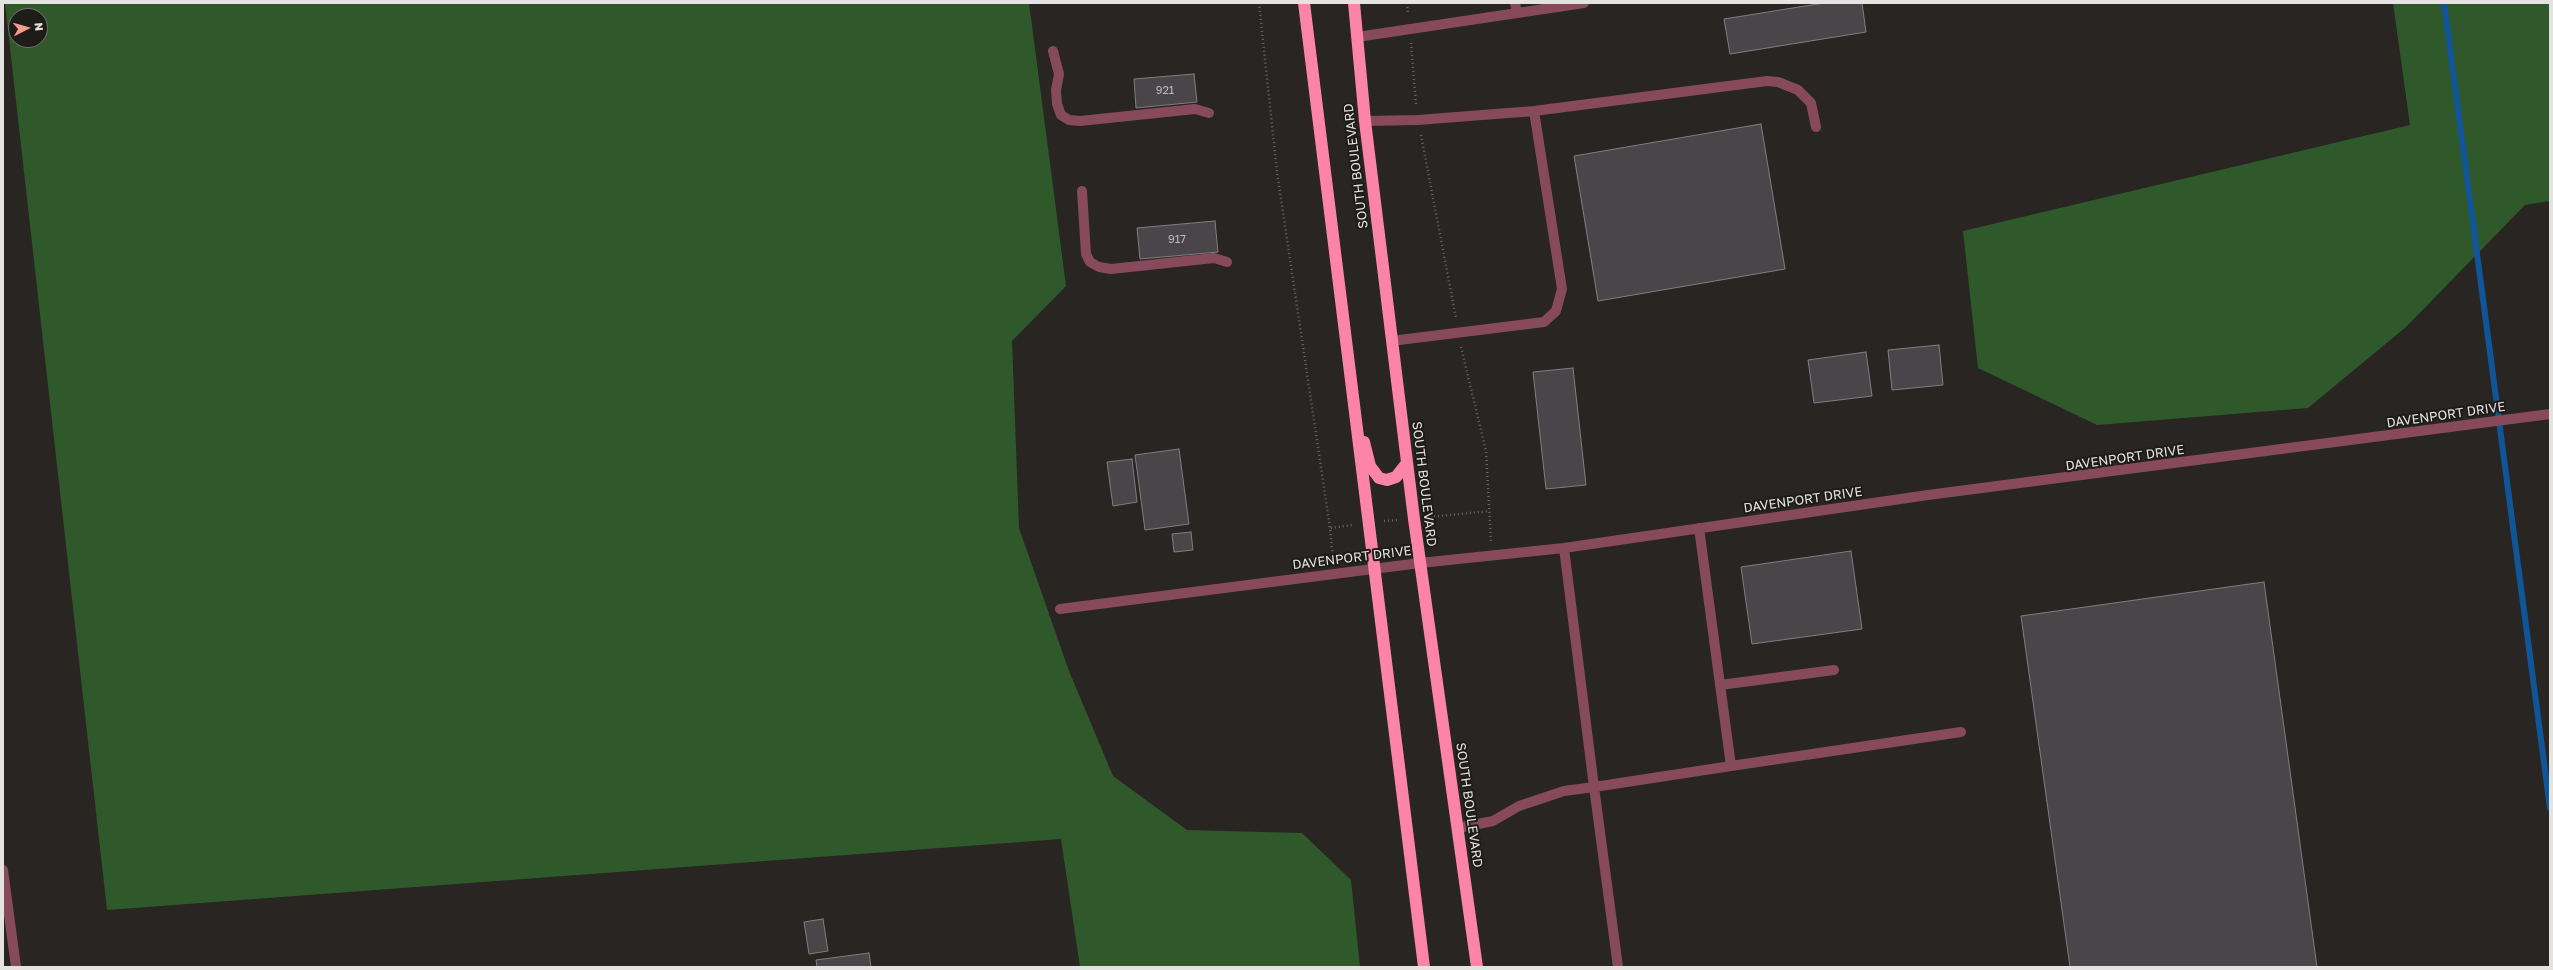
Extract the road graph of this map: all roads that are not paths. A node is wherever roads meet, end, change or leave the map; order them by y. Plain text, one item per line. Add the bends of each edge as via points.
1 (1304, 3) edge
2 (1354, 3) edge
3 (1584, 3) edge
4 (1516, 8) edge
5 (1357, 37) junction
6 (1053, 51) dead end
7 (1534, 111) junction
8 (1209, 113) dead end
9 (1365, 121) junction
10 (1816, 127) dead end
11 (1082, 190) dead end
12 (1227, 262) dead end
13 (1391, 341) junction
14 (1350, 381) junction
15 (2550, 414) edge
16 (1407, 463) junction
17 (1699, 528) junction
18 (1564, 548) junction
19 (1420, 563) junction
20 (1374, 569) junction
21 (1060, 609) dead end
22 (1834, 670) dead end
23 (1720, 685) junction
24 (1961, 732) dead end
25 (1731, 766) junction
26 (1594, 787) junction
27 (1458, 828) junction
28 (3, 870) edge
29 (16, 967) edge
30 (1424, 967) edge
31 (1477, 967) edge
32 (1618, 967) edge

1 - 14 highway
2 - 5 highway, SOUTH BOULEVARD
3 - 4 street
4 - 5 street
5 - 9 highway, SOUTH BOULEVARD
6 - 8 street via 1059,74 1056,104 1061,115 1069,120 1195,109
7 - 9 street via 1418,120
7 - 10 street via 1767,81 1778,82 1798,90 1811,103
7 - 13 street via 1562,289 1556,311 1544,322
9 - 13 highway, SOUTH BOULEVARD
11 - 12 street via 1086,254 1090,262 1099,267 1111,269 1214,258
13 - 16 highway, SOUTH BOULEVARD
14 - 16 highway via 1370,466 1379,478 1387,480 1396,477
14 - 20 highway
15 - 17 street, DAVENPORT DRIVE via 1928,495
16 - 19 highway, SOUTH BOULEVARD
17 - 18 street, DAVENPORT DRIVE
17 - 23 street
18 - 19 street, DAVENPORT DRIVE
18 - 26 street
19 - 20 street, DAVENPORT DRIVE
19 - 27 highway, SOUTH BOULEVARD
20 - 21 street, DAVENPORT DRIVE
20 - 30 highway
22 - 23 street
23 - 25 street
24 - 25 street
25 - 26 street
26 - 27 street via 1564,791 1519,806 1493,821
26 - 32 street
27 - 31 highway, SOUTH BOULEVARD
28 - 29 street

